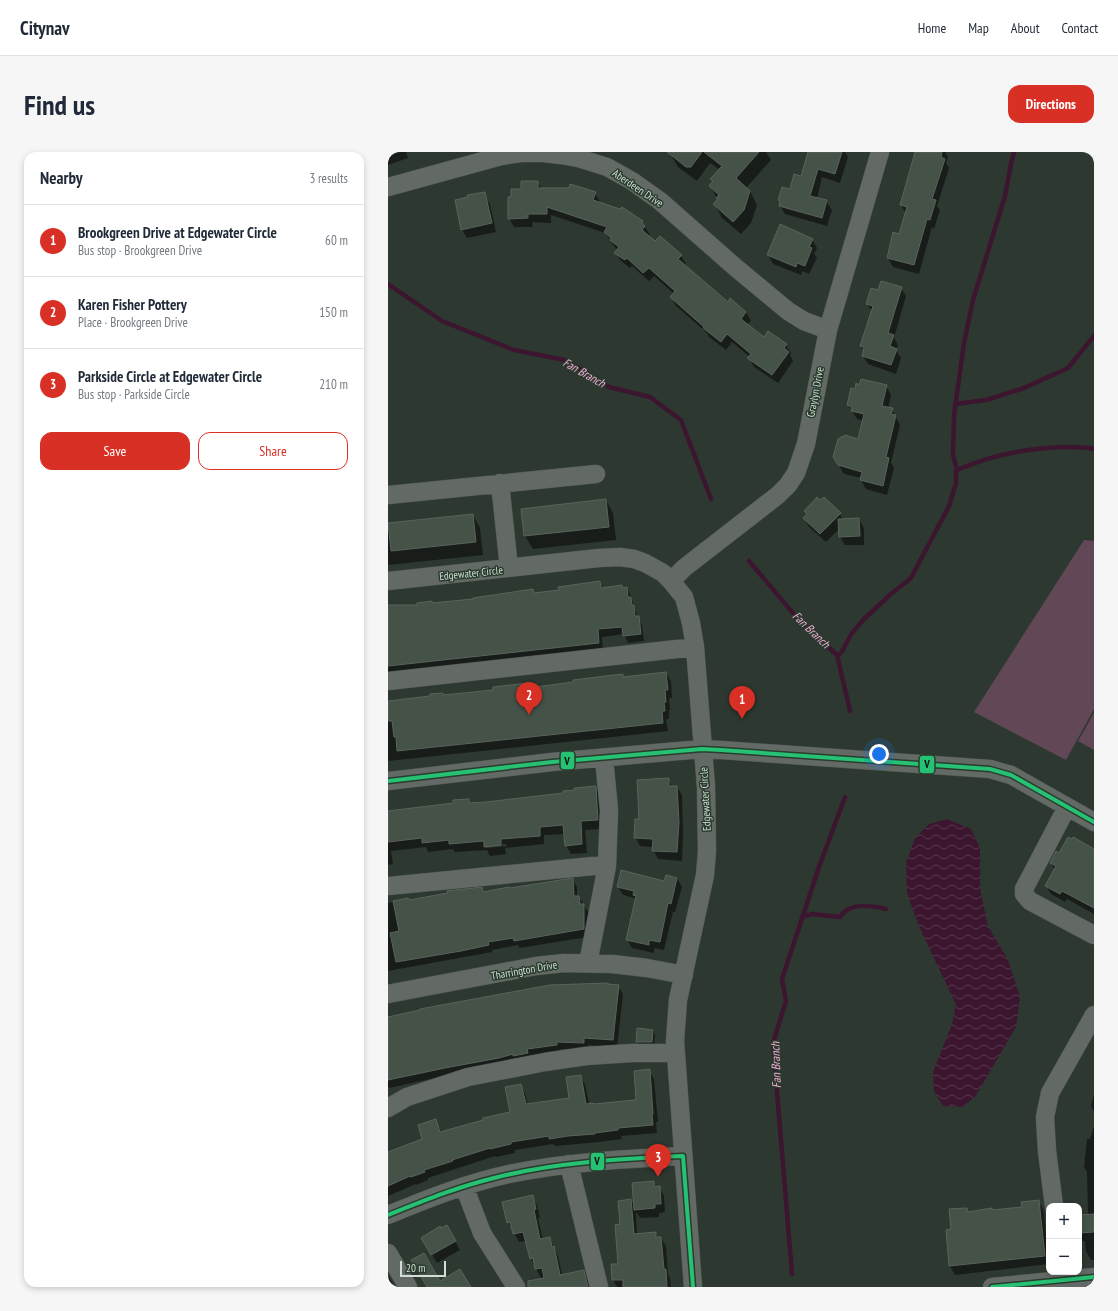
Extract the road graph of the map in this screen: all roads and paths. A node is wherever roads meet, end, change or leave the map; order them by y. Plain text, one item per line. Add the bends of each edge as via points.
1 (880, 152) edge
2 (388, 187) edge
3 (828, 330) junction
4 (596, 474) dead end
5 (500, 483) junction
6 (388, 494) edge
7 (509, 568) junction
8 (671, 581) junction
9 (388, 582) edge
10 (695, 647) junction
11 (388, 681) edge
12 (702, 749) junction
13 (604, 758) junction
14 (388, 781) edge
15 (1067, 807) junction
16 (1092, 815) edge
17 (607, 866) junction
18 (388, 886) edge
19 (1094, 935) edge
20 (588, 963) junction
21 (684, 975) junction
22 (388, 994) edge
23 (1094, 1015) edge
24 (676, 1052) junction
25 (388, 1108) edge
26 (683, 1156) junction
27 (569, 1164) junction
28 (464, 1186) junction
29 (1054, 1203) edge
30 (388, 1215) edge
31 (388, 1253) edge
32 (1094, 1277) edge
33 (1063, 1280) edge
34 (408, 1287) edge
35 (516, 1287) edge
36 (599, 1287) edge
37 (692, 1287) edge
38 (992, 1287) edge

1 - 3 street, Graylyn Drive
2 - 3 street, Aberdeen Drive via 501,156 543,153 578,158 608,168 632,181 660,201 788,311 804,321
3 - 8 street, Graylyn Drive via 806,444 796,473 778,495
4 - 5 street
5 - 6 street
5 - 7 street
7 - 8 street, Edgewater Circle via 620,557 645,563 663,573
7 - 9 street, Edgewater Circle
8 - 10 street, Edgewater Circle via 684,597 692,622
10 - 11 street
10 - 12 street, Edgewater Circle
12 - 13 street
12 - 15 street via 990,770 1011,775
12 - 21 street, Edgewater Circle via 706,787 707,851 705,875
13 - 14 street
13 - 17 street via 609,810
15 - 16 street
15 - 19 street via 1024,889 1024,894 1030,901
17 - 18 street
17 - 20 street
20 - 21 street, Tharrington Drive via 647,968
20 - 22 street, Tharrington Drive via 536,966
21 - 24 street, Edgewater Circle via 678,1000
23 - 29 street via 1050,1093 1046,1111 1047,1151
24 - 25 street via 586,1056 545,1062 468,1077 407,1097
24 - 26 street, Edgewater Circle
26 - 27 street
26 - 37 street, Edgewater Circle
27 - 28 street via 508,1174
27 - 36 street
28 - 30 street
28 - 35 street via 482,1233
31 - 34 street
32 - 33 street
33 - 38 street

